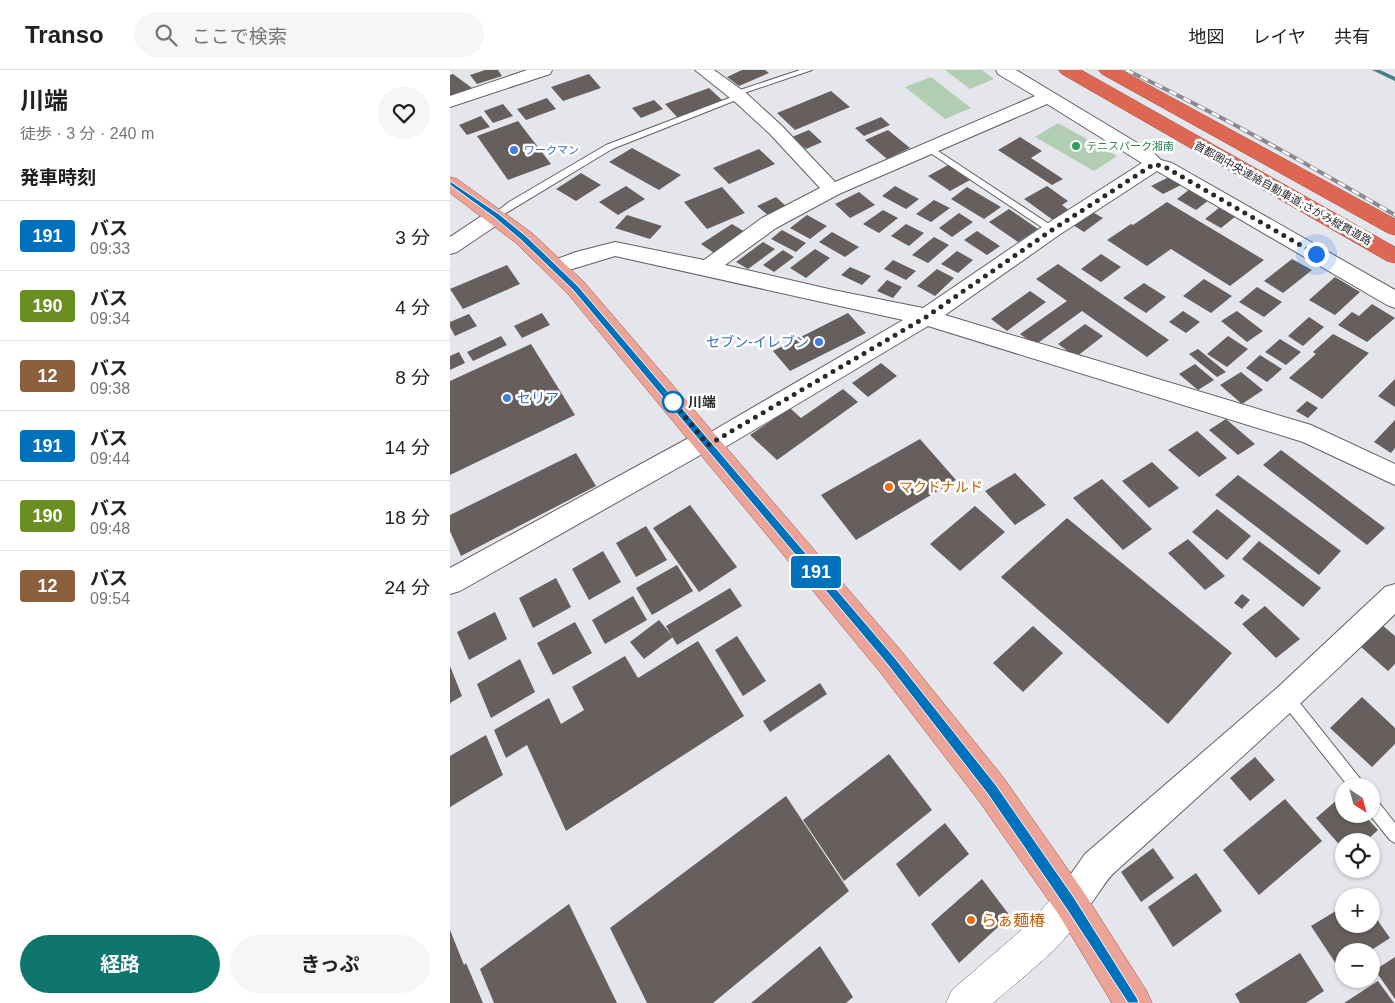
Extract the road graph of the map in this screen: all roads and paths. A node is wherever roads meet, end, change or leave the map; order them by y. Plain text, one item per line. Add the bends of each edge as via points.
1 (544, 70) edge
2 (703, 70) edge
3 (808, 70) edge
4 (1004, 70) edge
5 (1068, 70) edge
6 (1108, 70) edge
7 (511, 75) edge
8 (738, 95) junction
9 (1048, 98) junction
10 (450, 102) edge
11 (929, 148) junction
12 (1154, 164) junction
13 (450, 183) edge
14 (832, 190) junction
15 (496, 216) junction
16 (1395, 228) edge
17 (1052, 230) junction
18 (450, 247) edge
19 (1395, 256) edge
20 (556, 267) junction
21 (707, 268) junction
22 (1395, 300) edge
23 (926, 317) junction
24 (707, 443) junction
25 (1395, 475) edge
26 (450, 582) edge
27 (1395, 596) edge
28 (1287, 698) junction
29 (1351, 778) edge
30 (1380, 816) edge
31 (1395, 835) edge
32 (1071, 903) junction
33 (965, 1003) edge
34 (1132, 1003) edge

1 - 7 street
2 - 8 street
3 - 8 lane
4 - 9 street
5 - 19 highway, 首都圏中央連絡自動車道;さがみ縦貫道路
6 - 16 highway, 首都圏中央連絡自動車道;さがみ縦貫道路
7 - 10 street
8 - 14 street
8 - 15 lane via 609,147
9 - 11 street
9 - 12 street
11 - 14 street
11 - 17 lane
12 - 17 street
12 - 22 street via 1165,167
13 - 15 main road
14 - 21 street via 769,223
15 - 18 street
15 - 20 main road
17 - 23 street
20 - 21 street via 615,249
20 - 24 main road
21 - 23 street
23 - 24 street
23 - 25 street via 1311,435
24 - 26 street
24 - 32 main road via 891,662 992,789
27 - 28 street
28 - 29 lane
28 - 32 street via 1097,866
30 - 31 lane
32 - 33 street via 1038,940
32 - 34 main road

